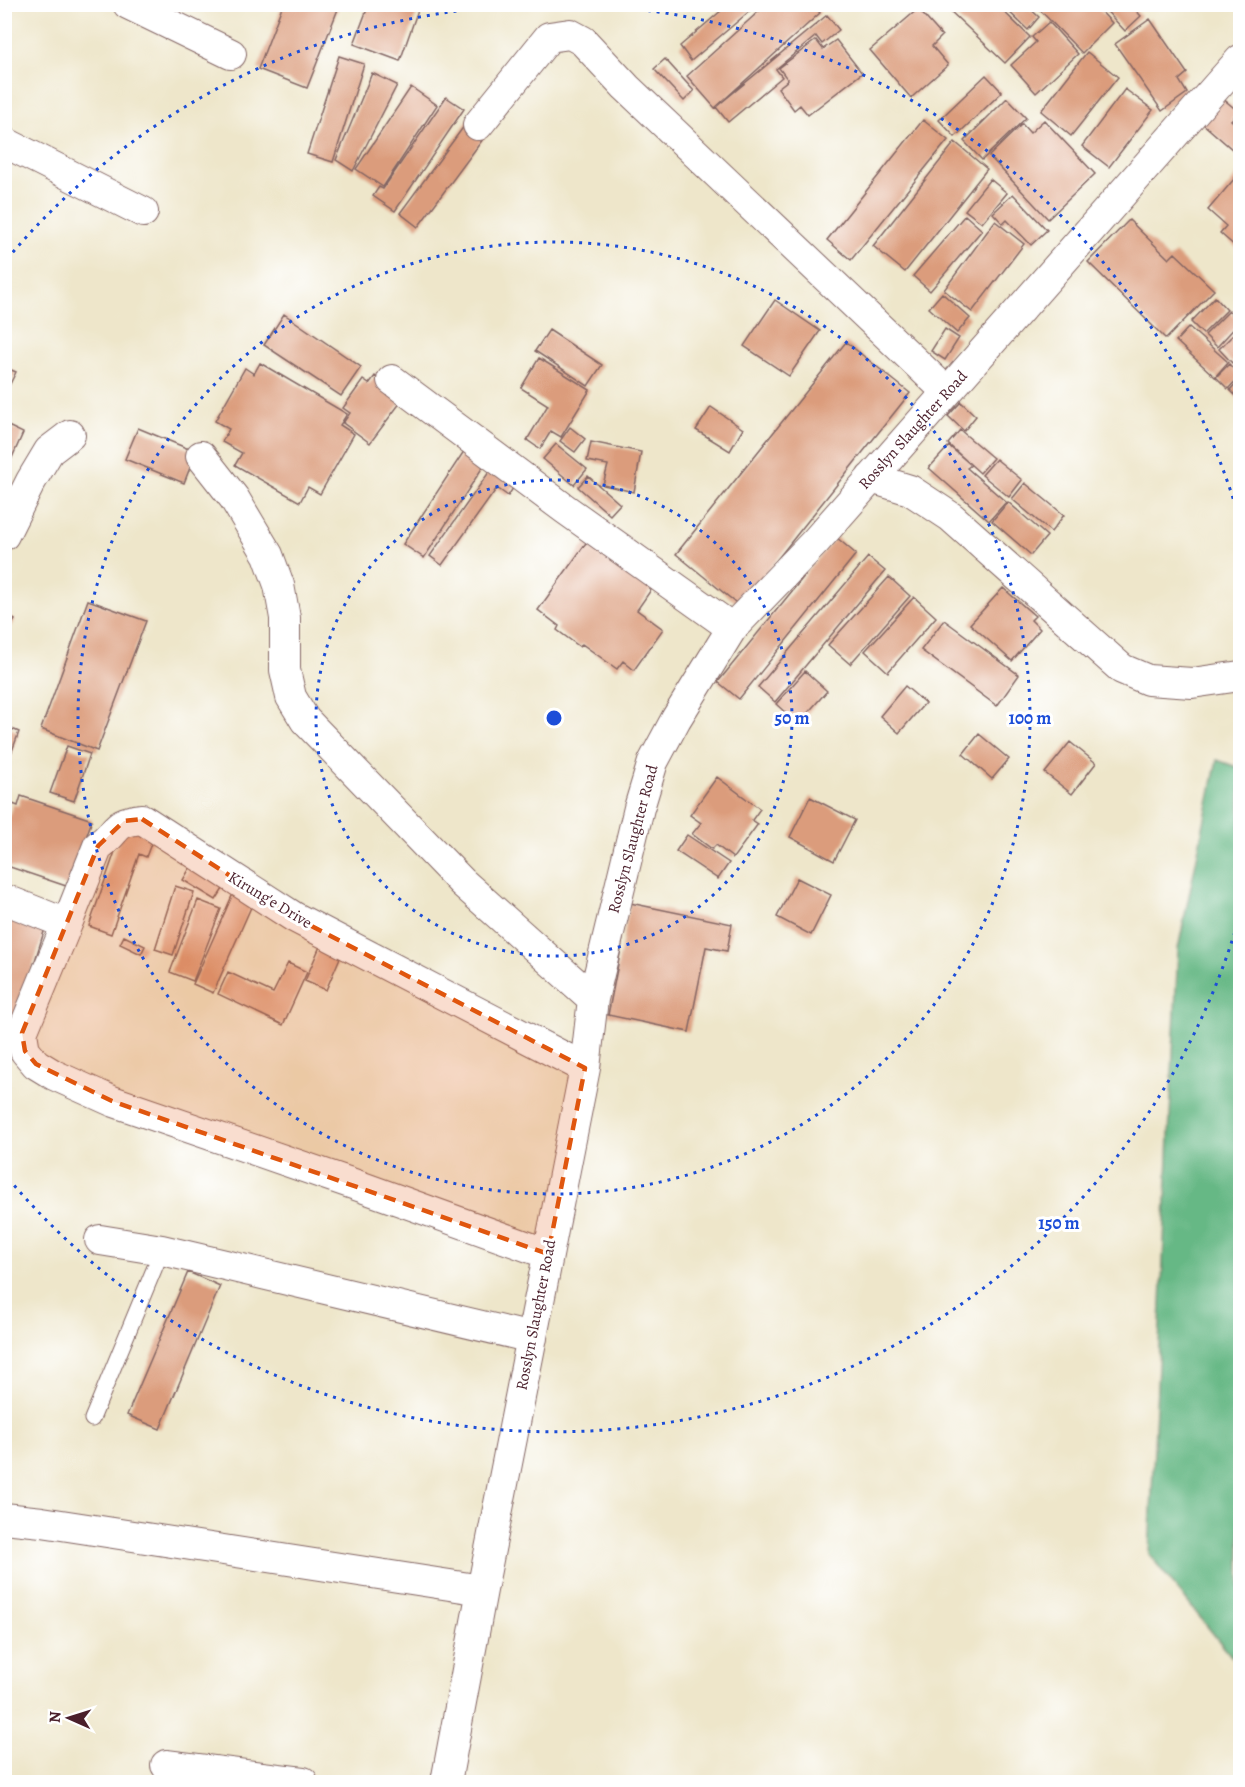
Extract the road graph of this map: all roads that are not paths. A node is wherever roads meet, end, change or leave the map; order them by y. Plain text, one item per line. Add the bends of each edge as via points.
1 (128, 4) edge
2 (231, 54) dead end
3 (1240, 60) edge
4 (478, 125) dead end
5 (4, 142) edge
6 (142, 212) dead end
7 (392, 380) dead end
8 (947, 392) junction
9 (70, 435) dead end
10 (201, 456) dead end
11 (871, 478) junction
12 (4, 535) edge
13 (732, 628) junction
14 (1240, 676) edge
15 (4, 899) edge
16 (67, 924) junction
17 (593, 999) junction
18 (585, 1068) junction
19 (100, 1240) dead end
20 (162, 1250) junction
21 (548, 1254) junction
22 (532, 1338) junction
23 (92, 1419) dead end
24 (4, 1518) edge
25 (482, 1590) junction
26 (166, 1765) dead end
27 (303, 1782) edge
28 (446, 1782) edge

1 - 2 street
3 - 8 street, Rosslyn Slaughter Road
4 - 8 street via 549,37 570,34 583,41 634,95
5 - 6 street
7 - 13 street
8 - 11 street, Rosslyn Slaughter Road
9 - 12 street via 49,451
10 - 17 street via 234,498 268,555 285,618 285,670 291,697 305,720 462,882
11 - 13 street, Rosslyn Slaughter Road
11 - 14 street via 910,490 951,518 1122,669 1148,680 1192,683
13 - 17 street, Rosslyn Slaughter Road via 653,762
15 - 16 street
16 - 18 street, Kirung'e Drive via 98,846 124,821 142,819 294,917
16 - 21 street, Kirung'e Drive via 22,1033 25,1051 36,1064 112,1101
17 - 18 street, Rosslyn Slaughter Road
18 - 21 street, Rosslyn Slaughter Road
19 - 20 street
20 - 22 street
20 - 23 lane
21 - 22 street, Rosslyn Slaughter Road
22 - 25 street, Rosslyn Slaughter Road
24 - 25 street
25 - 28 street, Rosslyn Slaughter Road
26 - 27 street

